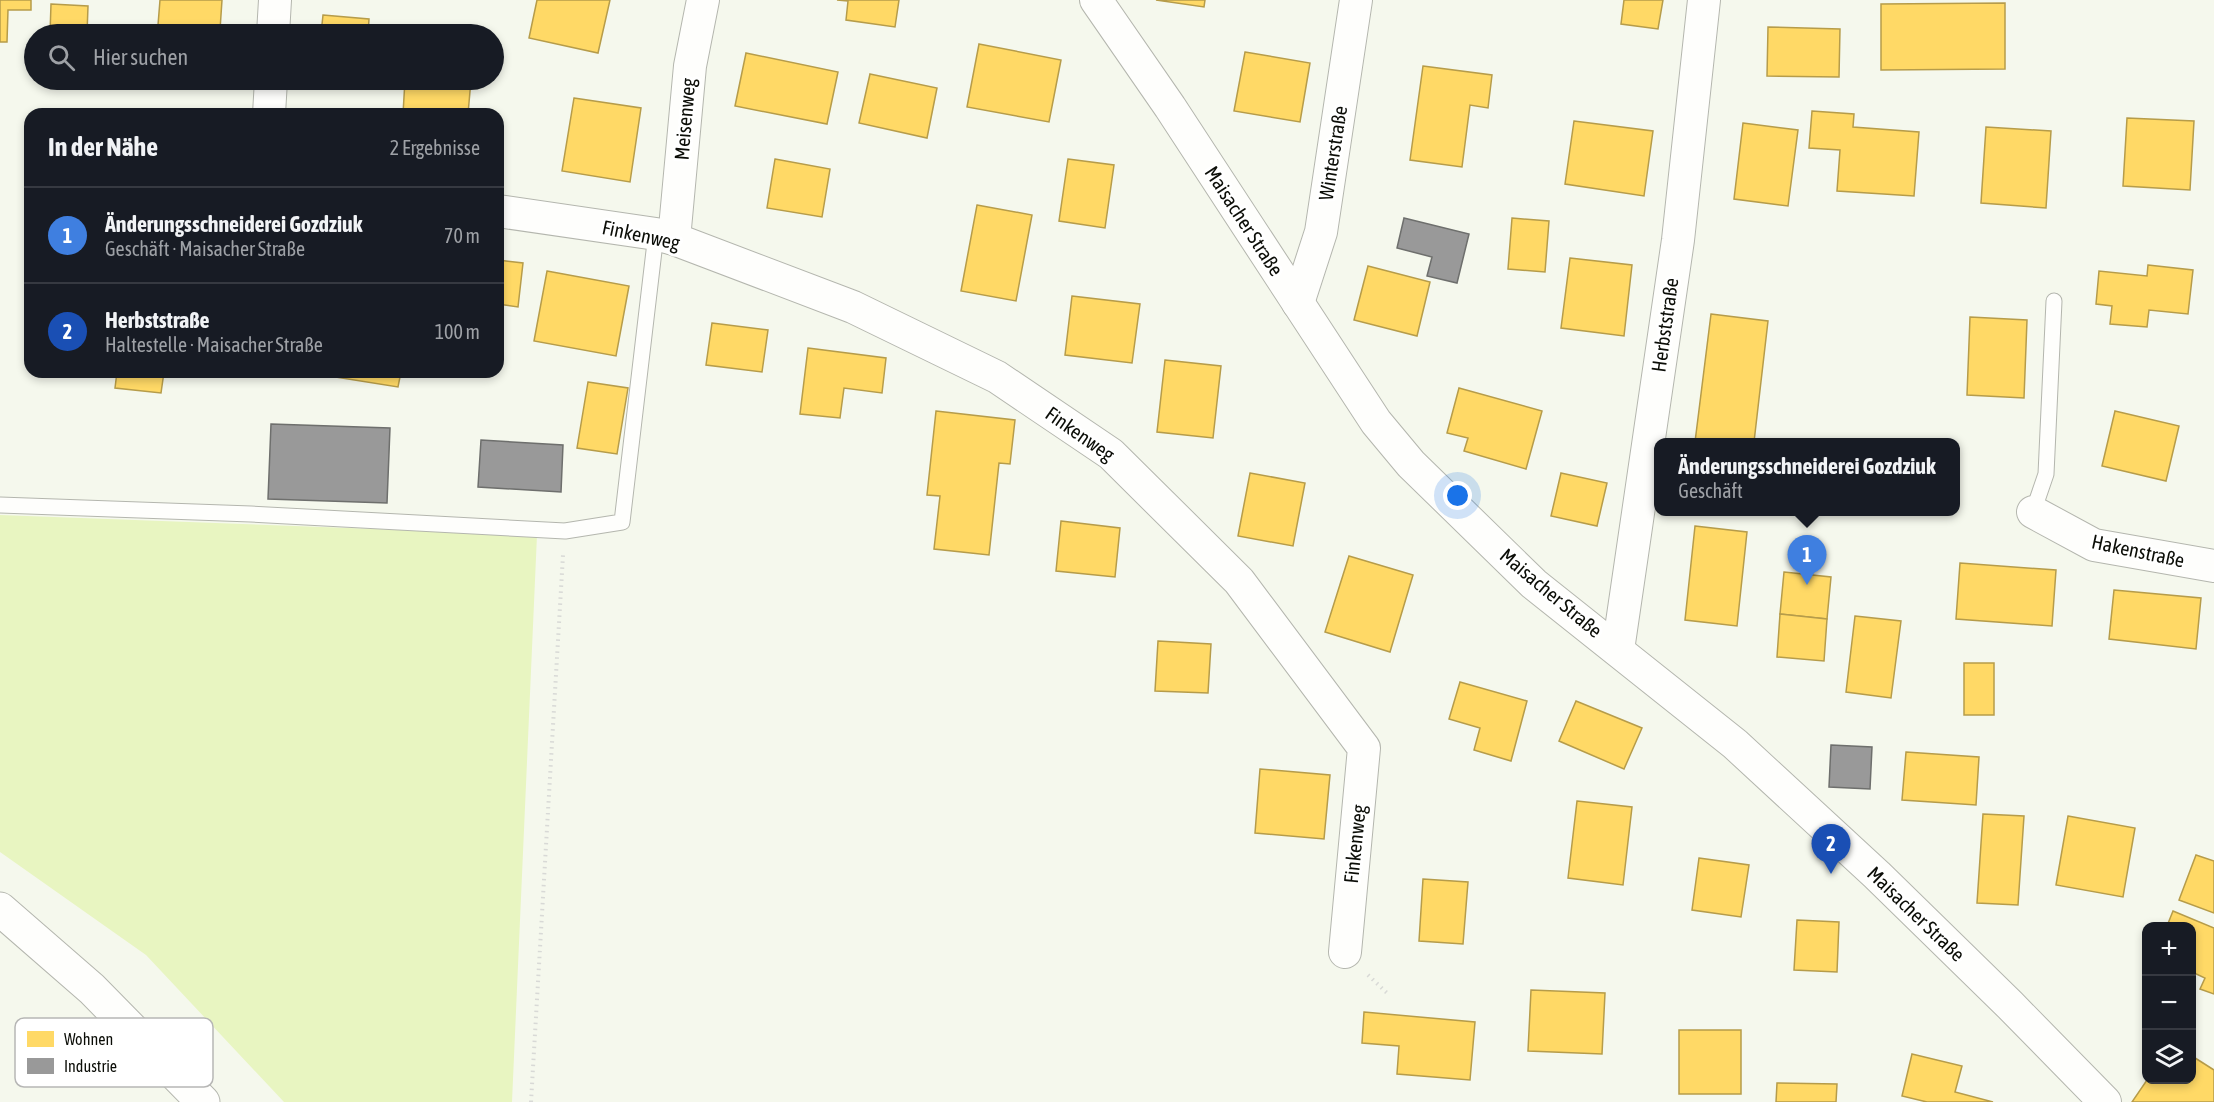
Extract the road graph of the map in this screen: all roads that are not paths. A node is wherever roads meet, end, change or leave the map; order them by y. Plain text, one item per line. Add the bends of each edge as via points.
1 (275, 0) edge
2 (704, 0) edge
3 (1096, 0) edge
4 (1356, 0) edge
5 (1704, 0) edge
6 (274, 24) edge
7 (270, 90) edge
8 (269, 108) edge
9 (504, 213) edge
10 (665, 237) junction
11 (2054, 301) dead end
12 (1298, 303) junction
13 (0, 505) edge
14 (2033, 512) joint
15 (2214, 566) edge
16 (1618, 650) junction
17 (0, 909) edge
18 (1345, 952) dead end
19 (120, 1018) edge
20 (188, 1087) edge
21 (203, 1102) edge
22 (2105, 1102) edge

1 - 6 street
2 - 10 street, Meisenweg via 690,66
3 - 12 street, Maisacher Straße
4 - 12 street, Winterstraße via 1322,232
5 - 16 street, Herbststraße via 1678,240
7 - 8 street
9 - 10 street, Finkenweg
10 - 13 lane via 622,522 565,531
10 - 18 street, Finkenweg via 853,307 998,377 1112,454 1239,581 1365,748
11 - 14 lane via 2046,474
12 - 16 street, Maisacher Straße via 1376,422 1411,464 1534,584
14 - 15 street, Hakenstraße via 2094,545
16 - 22 street, Maisacher Straße via 1735,744 1877,875
17 - 19 main road
20 - 21 main road

